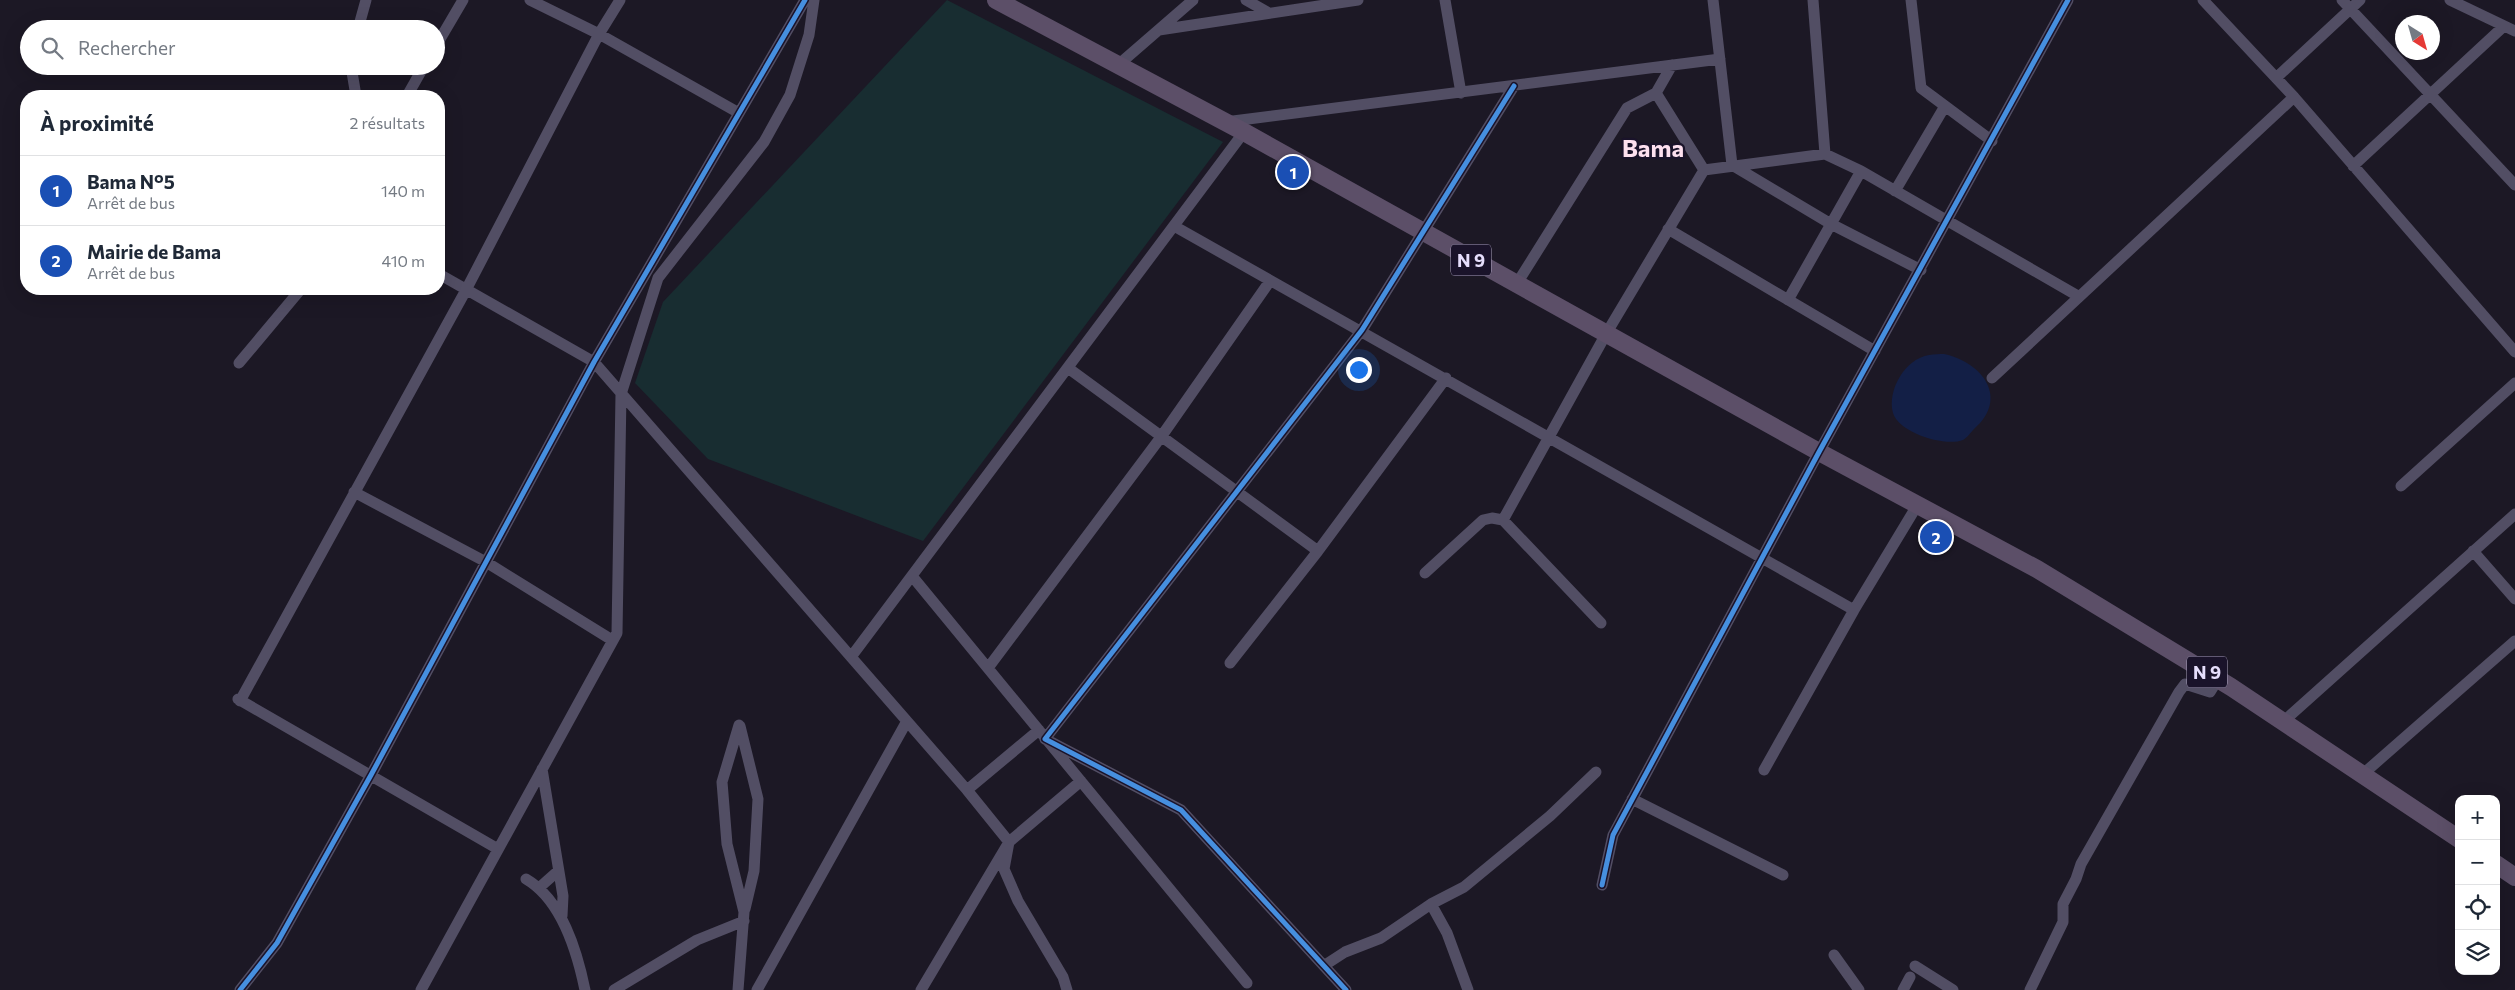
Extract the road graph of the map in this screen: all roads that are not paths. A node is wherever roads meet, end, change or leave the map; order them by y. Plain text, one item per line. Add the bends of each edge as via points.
1 (366, 0) edge
2 (462, 0) edge
3 (530, 0) edge
4 (620, 0) edge
5 (804, 0) edge
6 (814, 0) edge
7 (996, 0) edge
8 (1193, 0) edge
9 (1246, 0) edge
10 (1358, 0) edge
11 (1445, 0) edge
12 (1713, 0) edge
13 (1813, 0) edge
14 (1911, 0) edge
15 (2068, 0) edge
16 (2203, 0) edge
17 (2342, 0) edge
18 (2360, 0) edge
19 (2450, 0) edge
20 (2350, 9) junction
21 (1269, 13) junction
22 (360, 20) edge
23 (2510, 28) edge
24 (445, 30) edge
25 (1159, 30) junction
26 (599, 34) junction
27 (1720, 58) junction
28 (1672, 65) junction
29 (1117, 66) junction
30 (352, 75) edge
31 (419, 75) edge
32 (2276, 78) junction
33 (1514, 86) junction
34 (355, 90) edge
35 (410, 90) edge
36 (1461, 93) junction
37 (1656, 94) junction
38 (2430, 94) junction
39 (2294, 97) junction
40 (1945, 106) junction
41 (739, 113) junction
42 (1224, 122) junction
43 (1244, 132) junction
44 (1992, 141) junction
45 (1825, 154) junction
46 (1732, 165) junction
47 (2353, 166) junction
48 (1704, 170) junction
49 (1861, 171) junction
50 (2515, 185) edge
51 (1895, 190) junction
52 (1948, 221) junction
53 (1831, 224) junction
54 (1174, 226) junction
55 (1668, 229) junction
56 (1422, 234) junction
57 (1920, 270) junction
58 (445, 278) edge
59 (1270, 281) junction
60 (1516, 285) junction
61 (466, 290) junction
62 (295, 295) edge
63 (2078, 296) junction
64 (1788, 300) junction
65 (1362, 330) junction
66 (1606, 334) junction
67 (1875, 351) junction
68 (2515, 352) edge
69 (594, 362) junction
70 (239, 363) dead end
71 (1068, 368) junction
72 (1446, 378) junction
73 (1992, 378) dead end
74 (2515, 383) edge
75 (621, 394) junction
76 (1549, 436) junction
77 (1161, 437) junction
78 (1819, 452) junction
79 (2401, 486) dead end
80 (354, 492) junction
81 (1236, 492) junction
82 (1918, 504) junction
83 (2515, 514) edge
84 (1504, 520) junction
85 (1318, 550) junction
86 (2474, 551) junction
87 (1762, 557) junction
88 (486, 562) junction
89 (1425, 573) dead end
90 (912, 576) junction
91 (2515, 599) edge
92 (1854, 610) junction
93 (1601, 624) dead end
94 (612, 640) junction
95 (2515, 641) edge
96 (852, 657) junction
97 (1230, 663) dead end
98 (988, 668) junction
99 (2218, 679) junction
100 (907, 721) junction
101 (2284, 721) junction
102 (1042, 734) junction
103 (542, 769) junction
104 (1764, 770) dead end
105 (1596, 772) dead end
106 (2363, 774) junction
107 (371, 775) junction
108 (1081, 781) junction
109 (967, 790) junction
110 (1632, 799) junction
111 (2455, 836) edge
112 (1009, 842) junction
113 (498, 849) junction
114 (2500, 867) edge
115 (558, 871) junction
116 (1783, 875) dead end
117 (2515, 877) edge
118 (526, 879) dead end
119 (1602, 885) dead end
120 (540, 887) junction
121 (1431, 904) junction
122 (562, 916) junction
123 (744, 916) junction
124 (1834, 955) dead end
125 (1325, 965) junction
126 (1915, 966) dead end
127 (1910, 977) dead end
128 (1246, 983) dead end
129 (1852, 985) edge
130 (240, 990) edge
131 (421, 990) edge
132 (584, 990) edge
133 (615, 990) edge
134 (738, 990) edge
135 (757, 990) edge
136 (921, 990) edge
137 (1067, 990) edge
138 (1346, 990) edge
139 (1468, 990) edge
140 (1859, 990) edge
141 (1903, 990) edge
142 (1953, 990) edge
143 (2030, 990) edge

1 - 22 street
2 - 24 street
3 - 26 street
4 - 26 street
5 - 41 street
6 - 75 street via 809,35 790,95 764,142 658,278
7 - 29 main road, N 9
8 - 25 street
9 - 21 street
10 - 21 street
11 - 36 street
12 - 27 street
13 - 45 street
14 - 40 street via 1921,88
15 - 44 street
16 - 32 street
17 - 20 street
18 - 20 street
19 - 23 street
20 - 32 street
20 - 38 street
21 - 25 street
23 - 38 street
25 - 29 street
26 - 41 street
26 - 61 street
27 - 28 street
27 - 46 street
28 - 33 street
28 - 37 street
29 - 42 main road, N 9
30 - 34 street
31 - 35 street
32 - 39 street
33 - 36 street
33 - 56 street
36 - 42 street
37 - 48 street
37 - 60 street via 1627,108
38 - 47 street
38 - 50 street
39 - 47 street
39 - 63 street
40 - 44 street
40 - 51 street
41 - 69 street
42 - 43 main road, N 9
43 - 54 street
43 - 56 main road, N 9
44 - 52 street
45 - 46 street
45 - 49 street
46 - 48 street
46 - 53 street
47 - 68 street
48 - 55 street
49 - 51 street
49 - 53 street
51 - 52 street
52 - 57 street
52 - 63 street
53 - 57 street
53 - 64 street
54 - 59 street
54 - 71 street
55 - 64 street
55 - 66 street
56 - 60 main road, N 9
56 - 65 street
57 - 67 street
58 - 61 street
59 - 65 street
59 - 77 street
60 - 66 main road, N 9
61 - 69 street
61 - 80 street
62 - 70 street
63 - 73 street
64 - 67 street
65 - 72 street
65 - 81 street
66 - 76 street
66 - 78 main road, N 9
67 - 78 street
69 - 75 street
69 - 88 street
71 - 77 street
71 - 90 street
72 - 76 street
72 - 85 street
74 - 79 street
75 - 94 street via 617,632
75 - 96 street
76 - 84 street
76 - 87 street
77 - 81 street
77 - 98 street
78 - 82 main road, N 9
78 - 87 street
80 - 88 street
80 - 107 street via 239,700
81 - 85 street
81 - 102 street
82 - 92 street
82 - 99 main road, N 9 via 2046,574
83 - 86 street
84 - 89 street via 1483,520
84 - 93 street
85 - 97 street
86 - 91 street
86 - 101 street
87 - 92 street
87 - 110 street
88 - 94 street
88 - 107 street
90 - 96 street
90 - 98 street
92 - 104 street
94 - 103 street
95 - 106 street
96 - 100 street
98 - 102 street
99 - 101 main road, N 9
99 - 143 street via 2210,692 2185,684 2178,692 2081,864 2063,904 2064,922
100 - 109 street
100 - 135 street
101 - 106 main road, N 9
102 - 108 street
102 - 109 street
102 - 125 street via 1181,810
103 - 113 street
103 - 115 street
105 - 121 street via 1508,853 1464,887
106 - 111 main road, N 9
107 - 113 street
107 - 130 street via 277,944
108 - 112 street
108 - 128 street
109 - 112 street
110 - 116 street
110 - 119 street via 1613,835
112 - 136 street
112 - 137 street via 1004,869
113 - 131 street
114 - 117 main road
115 - 120 street
115 - 122 street via 563,896
118 - 120 street
120 - 122 street
121 - 125 street via 1381,938 1346,952
121 - 139 street via 1447,933
122 - 132 street
123 - 123 street via 754,871 758,799 739,725 722,782 727,844
123 - 133 street via 697,940
123 - 134 street
124 - 129 street
125 - 138 street
126 - 142 street
127 - 141 street
129 - 140 street

